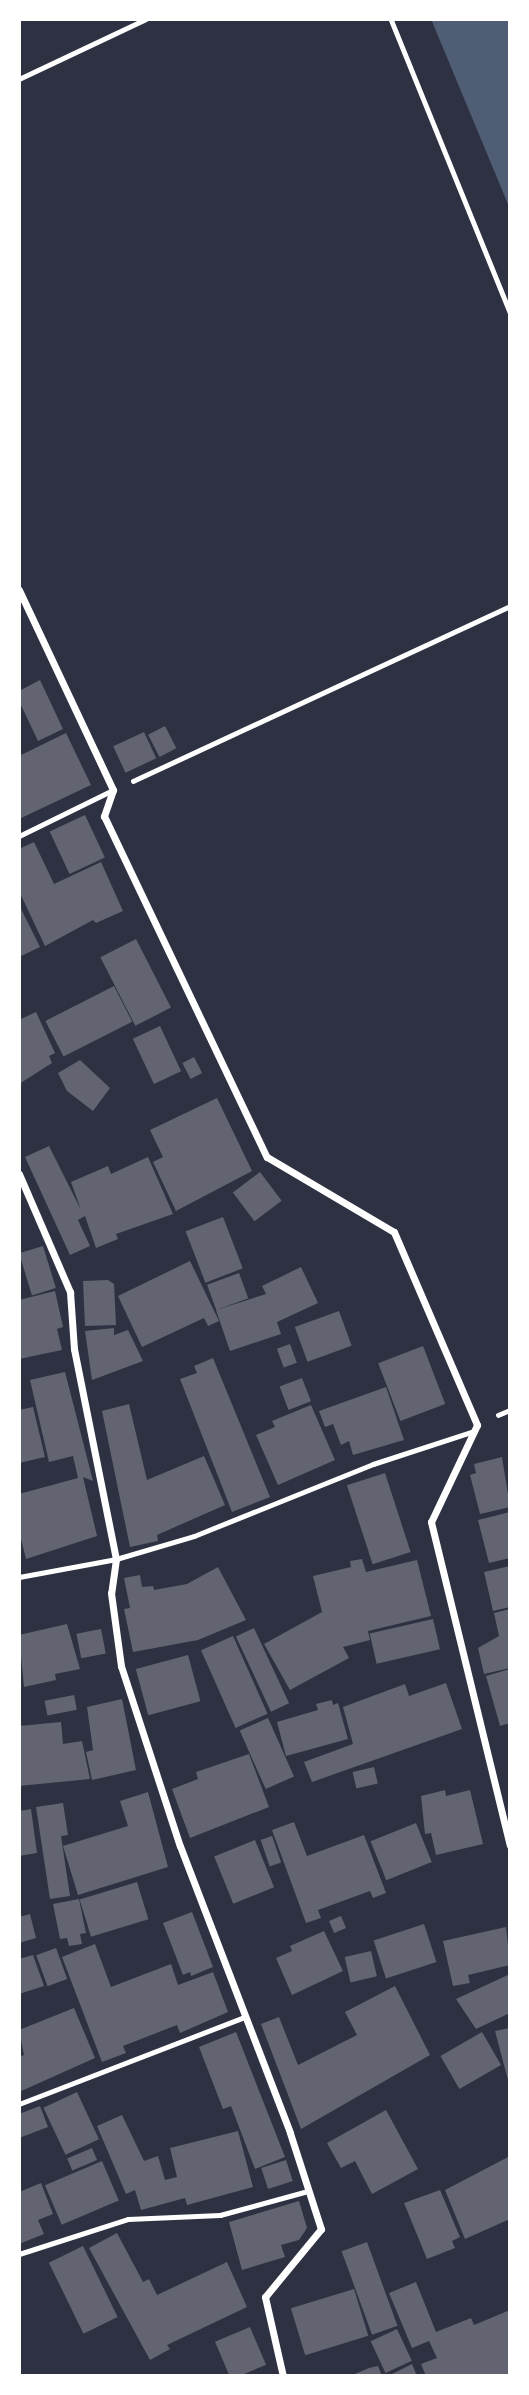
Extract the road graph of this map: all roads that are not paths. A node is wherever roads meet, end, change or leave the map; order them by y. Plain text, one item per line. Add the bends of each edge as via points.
1 (19, 590) edge
2 (113, 790) junction
3 (19, 836) edge
4 (19, 1174) edge
5 (474, 1431) junction
6 (116, 1559) junction
7 (19, 1577) edge
8 (510, 1846) edge
9 (245, 2017) junction
10 (19, 2104) edge
11 (308, 2192) junction
12 (19, 2254) edge
13 (283, 2376) edge

1 - 2 street
2 - 3 lane
2 - 5 street via 104,817 267,1157 394,1232 477,1425
4 - 6 street via 70,1292 74,1349
5 - 6 lane via 373,1464 194,1536
5 - 8 street via 430,1522
6 - 7 lane
6 - 9 street via 111,1593 121,1666 180,1846
9 - 10 lane
9 - 11 street
11 - 12 lane via 220,2215 128,2219
11 - 13 street via 321,2229 265,2297

